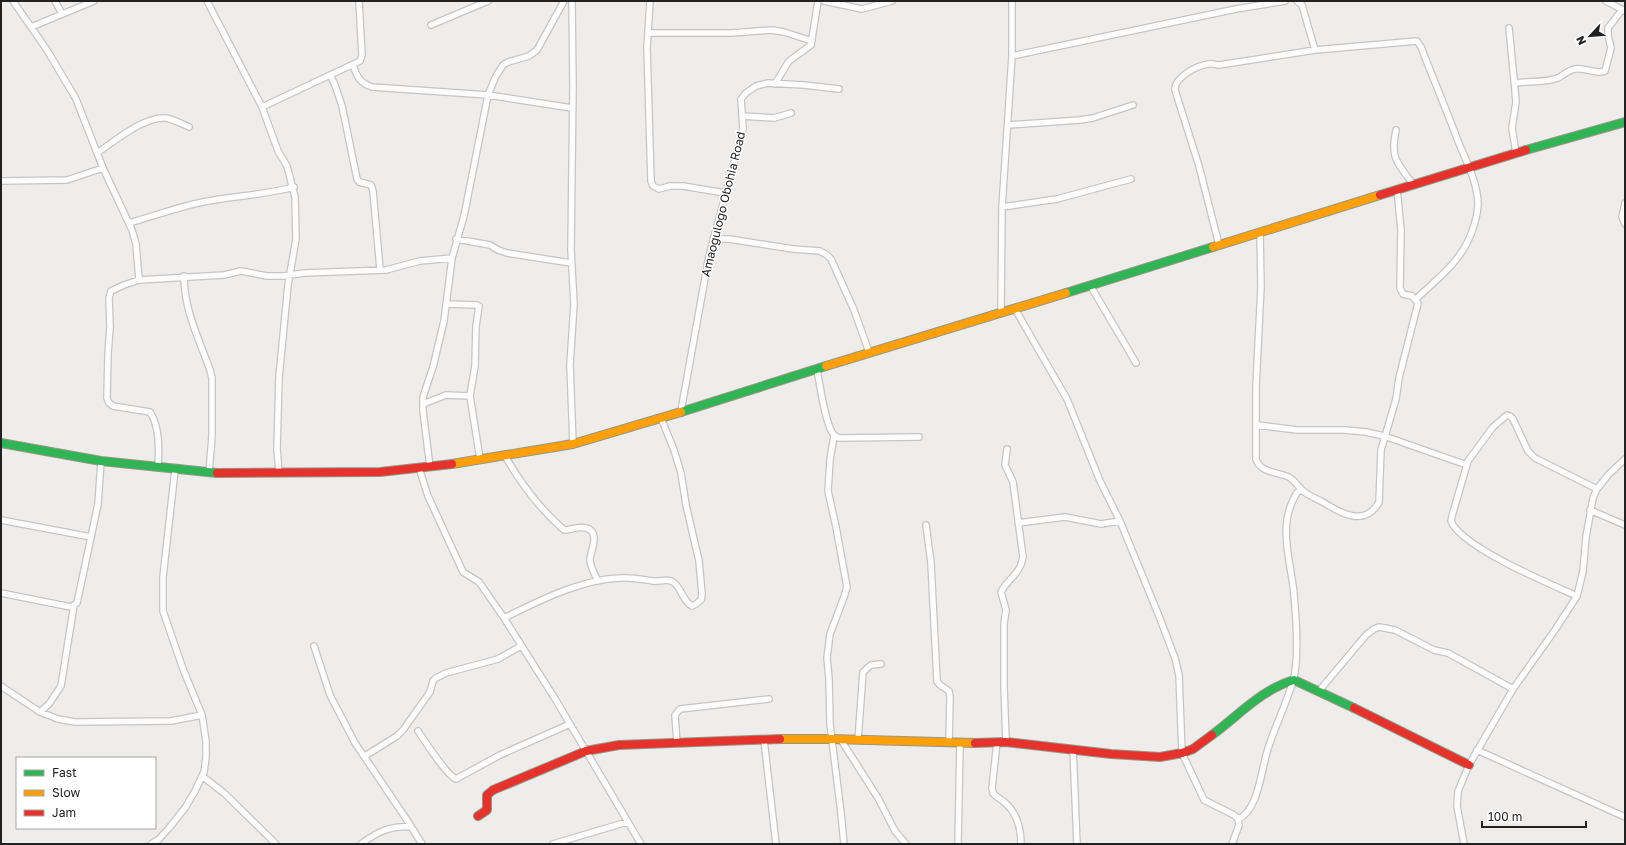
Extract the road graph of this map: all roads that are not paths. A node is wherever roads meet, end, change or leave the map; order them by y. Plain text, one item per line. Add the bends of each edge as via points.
1 (13, 1) edge
2 (55, 1) edge
3 (94, 1) edge
4 (207, 1) edge
5 (359, 1) edge
6 (488, 1) edge
7 (564, 1) edge
8 (572, 1) edge
9 (650, 1) edge
10 (818, 1) edge
11 (824, 1) edge
12 (892, 1) edge
13 (1012, 1) edge
14 (1285, 1) edge
15 (1299, 1) edge
16 (1606, 1) edge
17 (1624, 11) edge
18 (62, 14) junction
19 (431, 24) dead end
20 (31, 27) junction
21 (1509, 28) dead end
22 (648, 33) junction
23 (812, 41) junction
24 (1315, 50) junction
25 (1012, 56) junction
26 (353, 65) junction
27 (330, 75) junction
28 (1515, 83) junction
29 (775, 84) junction
30 (839, 89) dead end
31 (488, 95) junction
32 (1133, 105) dead end
33 (262, 107) junction
34 (572, 108) junction
35 (791, 113) dead end
36 (742, 116) junction
37 (1625, 122) edge
38 (1008, 125) junction
39 (189, 127) dead end
40 (1396, 130) dead end
41 (97, 153) junction
42 (1516, 153) junction
43 (1468, 167) junction
44 (103, 168) junction
45 (1131, 179) dead end
46 (1, 181) edge
47 (1413, 184) junction
48 (294, 187) junction
49 (1397, 189) junction
50 (725, 193) junction
51 (1625, 203) edge
52 (1002, 207) junction
53 (129, 223) junction
54 (1625, 224) edge
55 (1260, 232) junction
56 (714, 238) junction
57 (456, 239) junction
58 (1219, 244) junction
59 (452, 258) junction
60 (571, 263) junction
61 (380, 269) junction
62 (290, 275) junction
63 (184, 276) junction
64 (139, 280) junction
65 (1090, 285) junction
66 (1416, 299) junction
67 (446, 304) junction
68 (1015, 309) junction
69 (1001, 313) junction
70 (869, 352) junction
71 (1136, 363) dead end
72 (817, 370) junction
73 (470, 396) junction
74 (423, 404) junction
75 (680, 411) junction
76 (661, 418) junction
77 (1257, 425) junction
78 (834, 436) junction
79 (1384, 436) junction
80 (919, 437) dead end
81 (1, 443) edge
82 (573, 444) junction
83 (1007, 449) dead end
84 (505, 456) junction
85 (480, 459) junction
86 (1625, 459) edge
87 (101, 461) junction
88 (1467, 465) junction
89 (430, 466) junction
90 (158, 468) junction
91 (419, 468) junction
92 (175, 470) junction
93 (209, 473) junction
94 (279, 473) junction
95 (1597, 489) junction
96 (1302, 490) junction
97 (1590, 510) junction
98 (1, 520) edge
99 (1120, 521) junction
100 (1018, 523) junction
101 (926, 525) dead end
102 (1625, 525) edge
103 (91, 537) junction
104 (598, 581) junction
105 (1, 593) edge
106 (1577, 596) junction
107 (74, 605) junction
108 (504, 618) junction
109 (314, 646) dead end
110 (521, 646) junction
111 (881, 664) dead end
112 (1294, 680) junction
113 (1, 686) edge
114 (1513, 689) junction
115 (1319, 691) junction
116 (769, 699) dead end
117 (40, 712) junction
118 (202, 715) junction
119 (570, 724) junction
120 (418, 731) dead end
121 (831, 739) junction
122 (764, 740) junction
123 (841, 740) junction
124 (858, 740) junction
125 (677, 742) junction
126 (1002, 742) junction
127 (949, 743) junction
128 (960, 744) junction
129 (1074, 749) junction
130 (1477, 750) junction
131 (586, 751) junction
132 (1182, 753) junction
133 (365, 756) junction
134 (1469, 765) junction
135 (202, 776) junction
136 (478, 816) dead end
137 (1625, 817) edge
138 (1238, 820) junction
139 (627, 822) junction
140 (411, 827) junction
141 (151, 844) edge
142 (276, 844) edge
143 (361, 844) edge
144 (422, 844) edge
145 (553, 844) edge
146 (641, 844) edge
147 (776, 844) edge
148 (844, 844) edge
149 (906, 844) edge
150 (958, 844) edge
151 (1021, 844) edge
152 (1077, 844) edge
153 (1232, 844) edge
154 (1464, 844) edge

1 - 20 street
2 - 18 street
3 - 18 street
4 - 33 street
5 - 26 street via 362,55 360,61
6 - 19 street
7 - 31 street via 537,50 529,56 503,65
8 - 34 street
9 - 22 street
10 - 23 street
11 - 12 street via 862,9
13 - 25 street
14 - 25 street
15 - 24 street
16 - 17 street
17 - 28 street via 1608,28 1611,48 1605,71 1575,69 1551,80
18 - 20 street
20 - 41 street via 70,87
21 - 28 street
22 - 23 street via 732,33 772,30
22 - 50 street via 653,186 659,189 683,186
23 - 29 street via 808,48 789,61
24 - 43 street via 1416,41 1421,47
24 - 58 street via 1219,65 1207,64 1184,74 1176,82 1175,90 1199,166
25 - 38 street
26 - 27 street
26 - 31 street via 359,80 372,87
27 - 33 street
27 - 61 street via 342,106 357,179 371,185 373,191
28 - 42 street via 1516,102 1512,128
29 - 30 street, Amaogulogo Obohia Road
29 - 36 street, Amaogulogo Obohia Road via 756,86 746,93 741,99
31 - 34 street
31 - 57 street via 464,216
32 - 38 street via 1093,118
33 - 48 street via 278,151 288,166
34 - 60 street
35 - 36 street via 774,118
36 - 50 street, Amaogulogo Obohia Road via 741,135
37 - 42 street
38 - 52 street
39 - 41 street via 167,118 158,118 138,126
40 - 47 street via 1394,155
41 - 44 street
42 - 43 street
43 - 47 street
43 - 66 street via 1478,204 1475,224 1458,257
44 - 46 street via 67,180
44 - 53 street
45 - 52 street via 1057,198
47 - 49 street
48 - 53 street via 198,203
48 - 62 street via 296,239
49 - 55 street
49 - 66 street via 1401,230 1400,288 1403,294
50 - 56 street, Amaogulogo Obohia Road
51 - 54 street via 1622,217
52 - 69 street
53 - 64 street via 136,244
55 - 58 street
55 - 77 street
56 - 70 street via 820,251 827,255 854,310
56 - 75 street, Amaogulogo Obohia Road
57 - 59 street
57 - 60 street via 490,245 507,253
58 - 65 street
59 - 61 street
59 - 67 street
60 - 82 street via 574,304 570,365
61 - 62 street
62 - 63 street via 267,276 241,271 224,275
62 - 94 street via 279,377
63 - 64 street
63 - 93 street via 191,320 212,378
64 - 90 street via 111,291 109,298 107,398 113,406 150,412 157,433
65 - 68 street
65 - 71 street
66 - 79 street via 1418,303 1396,399
67 - 73 street via 478,306 475,366
67 - 74 street
68 - 69 street
68 - 99 street via 1068,399 1100,481
69 - 70 street
70 - 72 street
72 - 75 street
72 - 78 street via 830,429
73 - 74 street via 446,395
73 - 85 street
74 - 89 street
75 - 76 street
76 - 82 street
76 - 104 street via 682,477 699,561 701,600 692,606 686,603 674,583 666,579 657,582 627,578
77 - 79 street via 1297,430 1345,430
77 - 96 street via 1257,463 1276,474 1289,477
78 - 80 street
78 - 121 street via 828,491 847,587 830,634 827,658
79 - 88 street
79 - 96 street via 1379,502 1369,514 1362,516 1335,510
81 - 87 street
82 - 84 street
83 - 100 street via 1005,465 1013,482
84 - 85 street
84 - 104 street via 555,522 564,530 584,527 592,534 594,547 590,562
85 - 89 street
86 - 95 street
87 - 90 street
87 - 103 street via 100,493
88 - 95 street via 1493,427 1507,415 1513,419 1528,451 1535,458
88 - 106 street via 1452,516 1452,525 1493,556
89 - 91 street
90 - 92 street
91 - 94 street via 380,472
91 - 108 street via 428,496 462,572 479,582
92 - 93 street
92 - 118 street via 163,577 163,611
93 - 94 street
95 - 97 street
96 - 112 street via 1297,493 1292,503 1286,530 1295,605
97 - 102 street
97 - 106 street via 1583,570
98 - 103 street
99 - 100 street via 1101,524 1066,517
99 - 132 street via 1175,658 1179,675
100 - 126 street via 1022,566 1004,585 1001,592 1006,610
101 - 127 street via 931,563 937,681 949,691 950,697
103 - 107 street via 77,603
104 - 108 street via 554,595
105 - 107 street via 71,607
106 - 114 street
107 - 117 street via 61,686 50,704
108 - 110 street
109 - 133 street via 330,695 355,743
110 - 119 street
110 - 133 street via 498,659 436,678 430,692 403,730
111 - 124 street via 871,665 863,672
112 - 115 street
112 - 132 street via 1267,692 1206,740
112 - 138 street via 1267,753 1259,788 1248,813
113 - 117 street
114 - 115 street via 1448,653 1434,650 1395,630 1379,627 1366,635
114 - 130 street
115 - 134 street
116 - 125 street via 680,709 676,715
117 - 118 street via 58,718 88,722 171,721
118 - 135 street via 206,741
119 - 120 street via 500,755 456,779 446,771
119 - 131 street
121 - 122 street
121 - 123 street
121 - 148 street
122 - 125 street
122 - 147 street
123 - 124 street
123 - 149 street via 878,798 895,831
124 - 127 street
125 - 131 street via 619,745
126 - 128 street
126 - 129 street
126 - 151 street via 992,788 993,793 1004,801 1019,823
127 - 128 street
128 - 150 street
129 - 132 street via 1160,757
129 - 152 street
130 - 134 street
130 - 137 street
131 - 136 street via 489,792 487,810
131 - 139 street
132 - 138 street via 1204,800 1234,815
133 - 140 street
134 - 154 street via 1458,792 1457,806
135 - 141 street via 181,813 158,840
135 - 142 street via 224,793
138 - 153 street via 1239,825
139 - 145 street
139 - 146 street
140 - 143 street via 385,829
140 - 144 street

